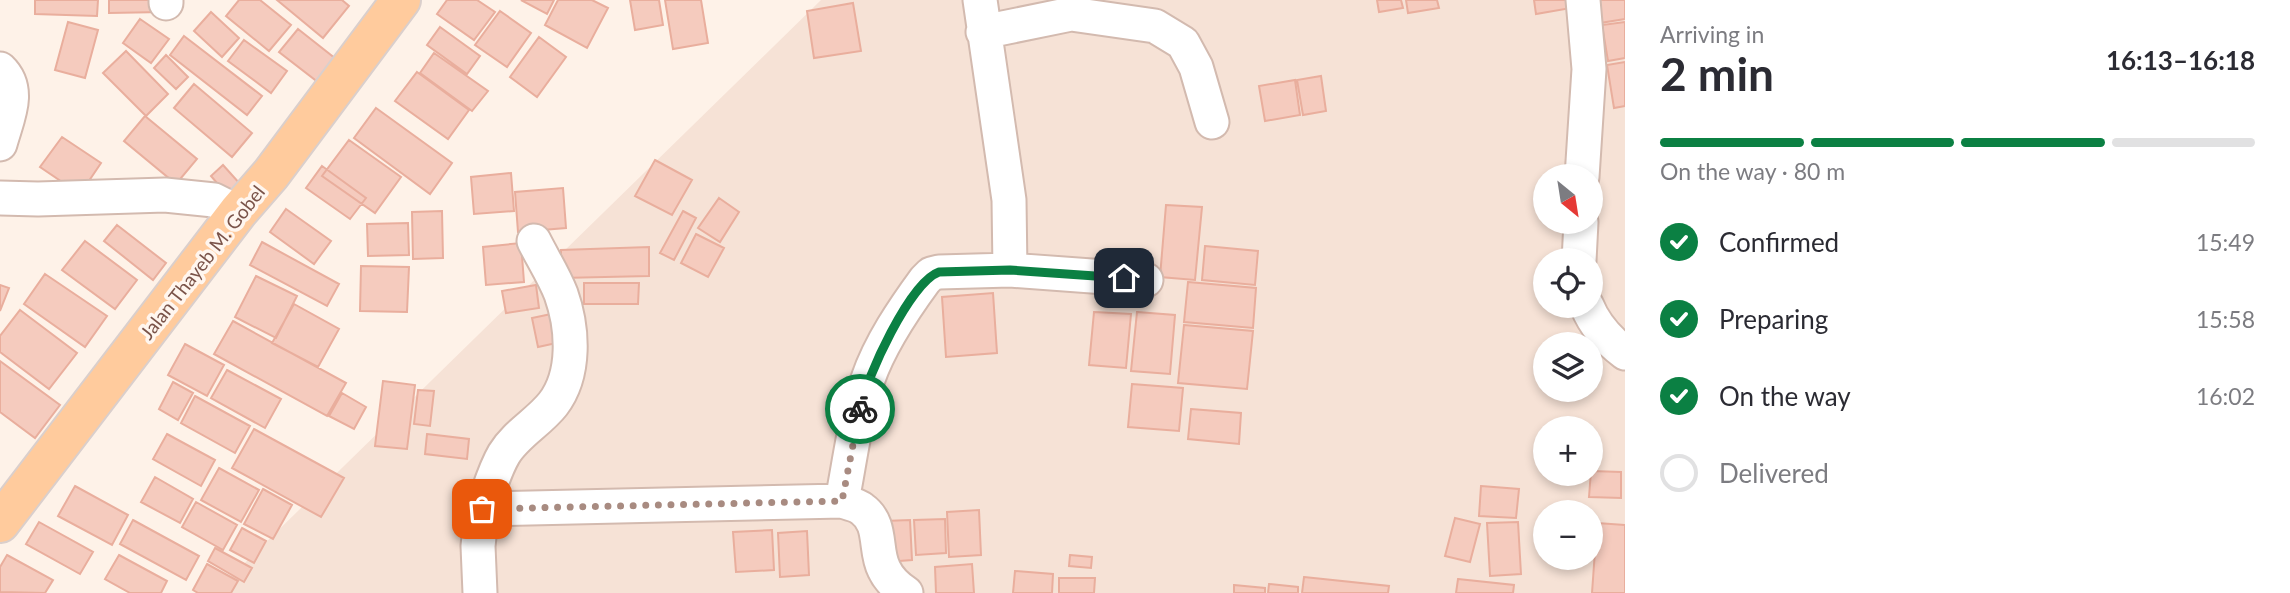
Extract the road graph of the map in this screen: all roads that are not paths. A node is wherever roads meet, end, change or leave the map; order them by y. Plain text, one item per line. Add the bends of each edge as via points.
1 (401, 0) edge
2 (1583, 0) edge
3 (982, 16) edge
4 (0, 69) edge
5 (1212, 122) dead end
6 (0, 144) edge
7 (1583, 164) edge
8 (0, 198) edge
9 (238, 212) junction
10 (534, 241) dead end
11 (1010, 270) junction
12 (1146, 280) dead end
13 (1593, 318) edge
14 (1625, 354) edge
15 (842, 501) junction
16 (482, 509) junction
17 (0, 523) edge
18 (480, 593) edge
19 (906, 593) edge

1 - 9 main road, Jalan Thayeb M. Gobel
2 - 7 street via 1589,69
3 - 5 street via 1071,14 1155,26 1183,43 1196,67
3 - 11 street via 1009,200
4 - 6 street via 12,89
8 - 9 street via 165,195 214,200
9 - 17 main road, Jalan Thayeb M. Gobel
10 - 16 street via 561,294 571,351 568,372 553,404 505,453
11 - 12 street
11 - 15 street via 931,274 915,294 869,376
13 - 14 street
15 - 16 street
15 - 19 street via 862,509 875,525 883,568
16 - 18 street

